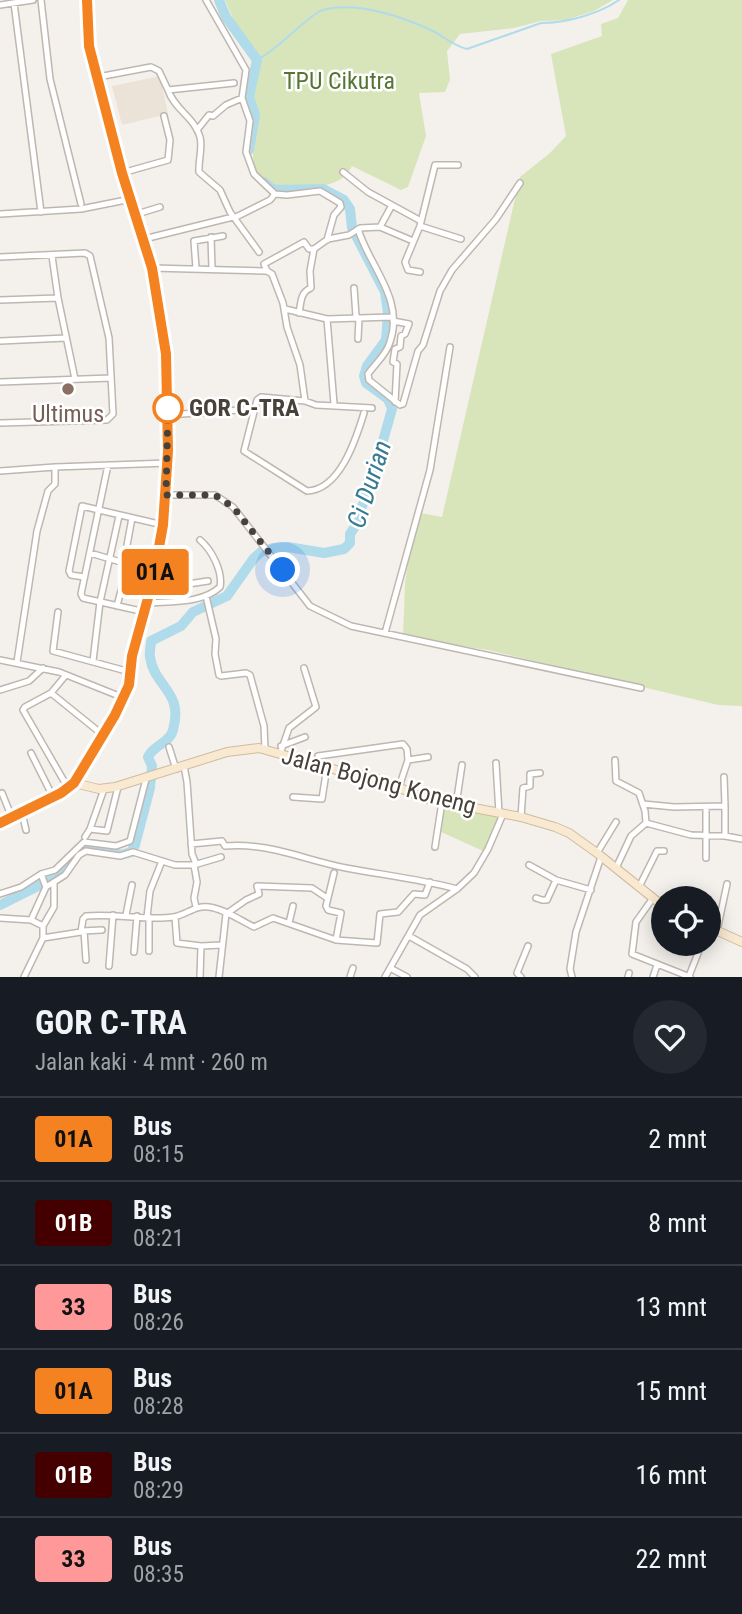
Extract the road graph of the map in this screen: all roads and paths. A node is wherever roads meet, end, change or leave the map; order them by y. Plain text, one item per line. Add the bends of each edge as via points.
1 (33, 0) edge
2 (41, 0) edge
3 (87, 0) edge
4 (206, 0) edge
5 (14, 3) junction
6 (0, 5) edge
7 (98, 77) junction
8 (234, 83) dead end
9 (168, 90) junction
10 (242, 98) junction
11 (164, 116) dead end
12 (197, 130) junction
13 (458, 165) dead end
14 (343, 172) dead end
15 (122, 173) junction
16 (520, 183) dead end
17 (275, 194) junction
18 (131, 199) junction
19 (81, 204) dead end
20 (392, 205) junction
21 (160, 207) dead end
22 (41, 212) junction
23 (0, 214) edge
24 (137, 214) junction
25 (234, 218) junction
26 (421, 224) junction
27 (380, 227) junction
28 (354, 232) junction
29 (223, 236) dead end
30 (211, 237) junction
31 (144, 239) junction
32 (461, 239) dead end
33 (327, 240) junction
34 (413, 241) junction
35 (314, 249) junction
36 (259, 252) dead end
37 (52, 256) junction
38 (0, 257) edge
39 (152, 268) junction
40 (196, 268) junction
41 (212, 269) junction
42 (267, 271) junction
43 (420, 272) dead end
44 (354, 289) dead end
45 (58, 298) junction
46 (0, 300) edge
47 (285, 309) junction
48 (299, 313) junction
49 (357, 317) junction
50 (392, 318) junction
51 (327, 319) junction
52 (66, 338) junction
53 (358, 339) dead end
54 (0, 341) edge
55 (450, 347) dead end
56 (111, 378) junction
57 (75, 379) junction
58 (0, 383) edge
59 (305, 401) junction
60 (395, 402) junction
61 (334, 404) junction
62 (372, 408) dead end
63 (254, 409) junction
64 (364, 413) dead end
65 (168, 415) junction
66 (0, 423) edge
67 (168, 463) junction
68 (108, 465) junction
69 (55, 467) junction
70 (0, 471) edge
71 (166, 495) junction
72 (99, 511) junction
73 (119, 516) junction
74 (132, 518) junction
75 (163, 525) junction
76 (200, 540) dead end
77 (127, 545) dead end
78 (90, 553) junction
79 (111, 557) junction
80 (128, 563) junction
81 (154, 576) junction
82 (84, 577) junction
83 (208, 581) dead end
84 (206, 598) junction
85 (100, 601) junction
86 (117, 606) junction
87 (146, 608) junction
88 (58, 612) dead end
89 (385, 633) junction
90 (0, 660) edge
91 (93, 661) junction
92 (17, 662) junction
93 (43, 668) junction
94 (304, 668) dead end
95 (131, 672) junction
96 (66, 675) junction
97 (641, 688) dead end
98 (0, 690) edge
99 (51, 693) junction
100 (124, 698) junction
101 (103, 735) junction
102 (304, 737) dead end
103 (169, 747) dead end
104 (265, 750) junction
105 (280, 750) junction
106 (31, 752) dead end
107 (318, 756) dead end
108 (428, 757) dead end
109 (408, 760) junction
110 (615, 760) dead end
111 (496, 764) dead end
112 (462, 765) dead end
113 (327, 767) junction
114 (180, 768) junction
115 (540, 773) dead end
116 (724, 777) dead end
117 (148, 778) junction
118 (71, 785) junction
119 (118, 786) junction
120 (399, 787) junction
121 (104, 789) junction
122 (2, 793) dead end
123 (53, 797) junction
124 (293, 797) dead end
125 (442, 802) junction
126 (643, 804) junction
127 (456, 805) junction
128 (725, 806) junction
129 (706, 810) dead end
130 (22, 813) junction
131 (501, 814) junction
132 (521, 817) junction
133 (12, 818) junction
134 (616, 822) dead end
135 (0, 823) edge
136 (646, 823) junction
137 (90, 829) junction
138 (26, 830) dead end
139 (706, 836) junction
140 (725, 836) junction
141 (85, 837) dead end
142 (742, 839) edge
143 (191, 844) junction
144 (435, 847) dead end
145 (664, 851) dead end
146 (599, 855) junction
147 (221, 857) dead end
148 (706, 858) dead end
149 (162, 861) junction
150 (195, 864) junction
151 (529, 865) dead end
152 (616, 868) junction
153 (334, 873) dead end
154 (556, 880) junction
155 (43, 881) junction
156 (54, 882) junction
157 (430, 882) junction
158 (727, 884) dead end
159 (132, 885) dead end
160 (639, 887) junction
161 (457, 889) junction
162 (590, 890) junction
163 (0, 894) edge
164 (651, 896) edge
165 (327, 898) junction
166 (536, 898) dead end
167 (651, 901) edge
168 (721, 901) edge
169 (293, 906) dead end
170 (196, 907) junction
171 (226, 914) junction
172 (113, 915) junction
173 (126, 915) junction
174 (137, 916) junction
175 (148, 917) junction
176 (175, 917) junction
177 (0, 918) edge
178 (31, 920) junction
179 (289, 923) junction
180 (43, 926) junction
181 (102, 930) dead end
182 (83, 931) junction
183 (721, 933) edge
184 (409, 936) junction
185 (43, 938) junction
186 (336, 940) junction
187 (742, 942) edge
188 (201, 946) junction
189 (221, 946) junction
190 (528, 946) dead end
191 (149, 951) dead end
192 (134, 952) dead end
193 (697, 956) edge
194 (86, 960) dead end
195 (657, 965) junction
196 (109, 967) dead end
197 (354, 968) dead end
198 (390, 968) junction
199 (24, 977) edge
200 (200, 977) edge
201 (219, 977) edge
202 (350, 977) edge
203 (385, 977) edge
204 (407, 977) edge
205 (475, 977) edge
206 (521, 977) edge
207 (572, 977) edge
208 (653, 977) edge
209 (689, 977) edge

1 - 5 street
2 - 19 street via 50,79
3 - 7 main road via 87,34
4 - 10 street via 244,66
5 - 6 street
5 - 22 street
7 - 9 street via 151,67 159,71
7 - 15 main road
8 - 9 street
9 - 12 street
10 - 12 street via 209,115
10 - 17 street via 250,121 246,156 254,174
11 - 15 street via 170,140 168,160
12 - 25 street via 201,139 199,172 222,192
13 - 26 street via 435,165
14 - 20 street
15 - 18 main road
16 - 60 street via 440,291 403,404
17 - 25 street
17 - 33 street via 320,191 340,203
18 - 22 street
18 - 24 main road
20 - 26 street
20 - 27 street
21 - 24 street
22 - 23 street
24 - 31 main road
25 - 31 street
25 - 36 street
26 - 32 street
26 - 34 street
27 - 28 street
27 - 34 street
28 - 33 street
28 - 50 street via 386,284
29 - 30 street
30 - 40 street via 194,241
30 - 41 street
31 - 39 main road
33 - 35 street
34 - 43 street via 406,268
35 - 42 street via 304,243 264,264
35 - 48 street via 311,288 302,296
37 - 38 street
37 - 45 street
37 - 56 street via 90,256 108,338
39 - 40 street
39 - 65 main road via 166,354
40 - 41 street
41 - 42 street
42 - 47 street
44 - 49 street
45 - 46 street
45 - 52 street
47 - 48 street
47 - 59 street
48 - 51 street
49 - 50 street
49 - 51 street
49 - 53 street
50 - 60 street via 390,343 368,374
50 - 60 street via 409,324 395,349
51 - 61 street
52 - 54 street
52 - 57 street
55 - 89 street via 430,470
56 - 57 street
56 - 66 street via 113,414 107,420
57 - 58 street
59 - 61 street
59 - 63 street via 264,396
61 - 62 street
63 - 64 street via 244,451 307,491 319,489 339,470
63 - 65 street
65 - 67 main road
67 - 68 street
67 - 71 main road
68 - 69 street
68 - 72 street
69 - 70 street
69 - 92 street via 55,484 48,491 37,531
71 - 75 main road
71 - 89 street via 215,495 233,507 316,610 357,628
72 - 73 street
72 - 78 street
72 - 82 street via 85,506 80,509 69,570 71,575
73 - 74 street
73 - 79 street
74 - 75 street
74 - 77 street
75 - 81 main road
76 - 84 street via 221,579 220,587
78 - 79 street
78 - 82 street
79 - 80 street
79 - 85 street
80 - 81 street
80 - 86 street
81 - 83 street via 175,586
81 - 87 main road
82 - 85 street via 81,596
84 - 87 street
84 - 104 street via 219,675 250,675 264,726
85 - 86 street
85 - 91 street
86 - 87 street
87 - 95 main road
88 - 91 street via 54,651
89 - 97 street
90 - 92 street
91 - 95 street
92 - 93 street
93 - 96 street
93 - 98 street via 29,681
94 - 105 street via 316,707 289,728
95 - 100 main road
96 - 99 street
96 - 100 street
99 - 101 street
99 - 118 street via 23,710
100 - 101 main road
101 - 118 main road
102 - 105 street
103 - 114 street
104 - 105 main road, Jalan Bojong Koneng
104 - 114 main road, Jalan Bojong Koneng via 240,749
105 - 113 main road, Jalan Bojong Koneng
106 - 123 street
107 - 109 street via 403,744
108 - 109 street
109 - 120 street
110 - 126 street via 616,781 637,790
111 - 131 street
112 - 127 street
113 - 120 main road, Jalan Bojong Koneng
113 - 124 street via 322,799
114 - 117 main road, Jalan Bojong Koneng
114 - 143 street via 188,790
115 - 132 street via 530,774
116 - 128 street
117 - 119 main road, Jalan Bojong Koneng
117 - 155 street via 130,841 116,846 84,842
118 - 121 main road, Jalan Bojong Koneng
118 - 123 main road
119 - 121 main road, Jalan Bojong Koneng
119 - 137 street via 107,831
120 - 125 main road, Jalan Bojong Koneng
121 - 137 street
122 - 133 street
123 - 130 main road
125 - 127 main road, Jalan Bojong Koneng
125 - 144 street
126 - 128 street
126 - 136 street
127 - 131 main road, Jalan Bojong Koneng
128 - 140 street
129 - 139 street
130 - 133 main road
130 - 138 street
131 - 132 main road, Jalan Bojong Koneng
131 - 161 street via 483,859
132 - 146 main road, Jalan Bojong Koneng via 563,830
133 - 135 main road
134 - 146 street
136 - 139 street
136 - 152 street via 631,836
137 - 141 street
139 - 140 street
139 - 148 street
140 - 142 street
143 - 150 street
143 - 157 street via 222,841 225,846 281,850 346,868
145 - 160 street via 657,851
146 - 152 main road, Jalan Bojong Koneng
146 - 162 street
147 - 150 street
149 - 150 street
149 - 156 street via 133,852 120,856 86,851
149 - 175 street via 150,891
150 - 170 street
151 - 154 street
152 - 160 main road, Jalan Bojong Koneng
153 - 165 street
154 - 162 street
154 - 166 street via 547,900
155 - 156 street
155 - 163 street
155 - 178 street
156 - 180 street via 54,906
157 - 161 street
157 - 186 street via 425,895 414,894 398,912 380,914 377,943
158 - 168 street
159 - 173 street
160 - 164 main road, Jalan Bojong Koneng
161 - 184 street via 419,915
162 - 207 street via 572,950
165 - 171 street via 312,888 258,886 259,894
165 - 186 street via 328,910 341,914
167 - 195 street via 636,922 633,954
169 - 179 street
170 - 171 street via 212,907
170 - 176 street
171 - 179 street via 254,927 274,918
171 - 189 street
172 - 173 street
172 - 182 street via 84,917
172 - 196 street
173 - 174 street
174 - 175 street
174 - 192 street
175 - 176 street
175 - 191 street
176 - 188 street via 177,943
177 - 178 street
178 - 180 street
179 - 186 street
180 - 185 street
181 - 182 street
182 - 185 street
182 - 194 street
183 - 187 main road
184 - 198 street
184 - 205 street
185 - 199 street
188 - 189 street
188 - 200 street
189 - 201 street
190 - 206 street via 517,973
193 - 209 street
195 - 208 street
195 - 209 street
197 - 202 street
198 - 203 street
198 - 204 street

